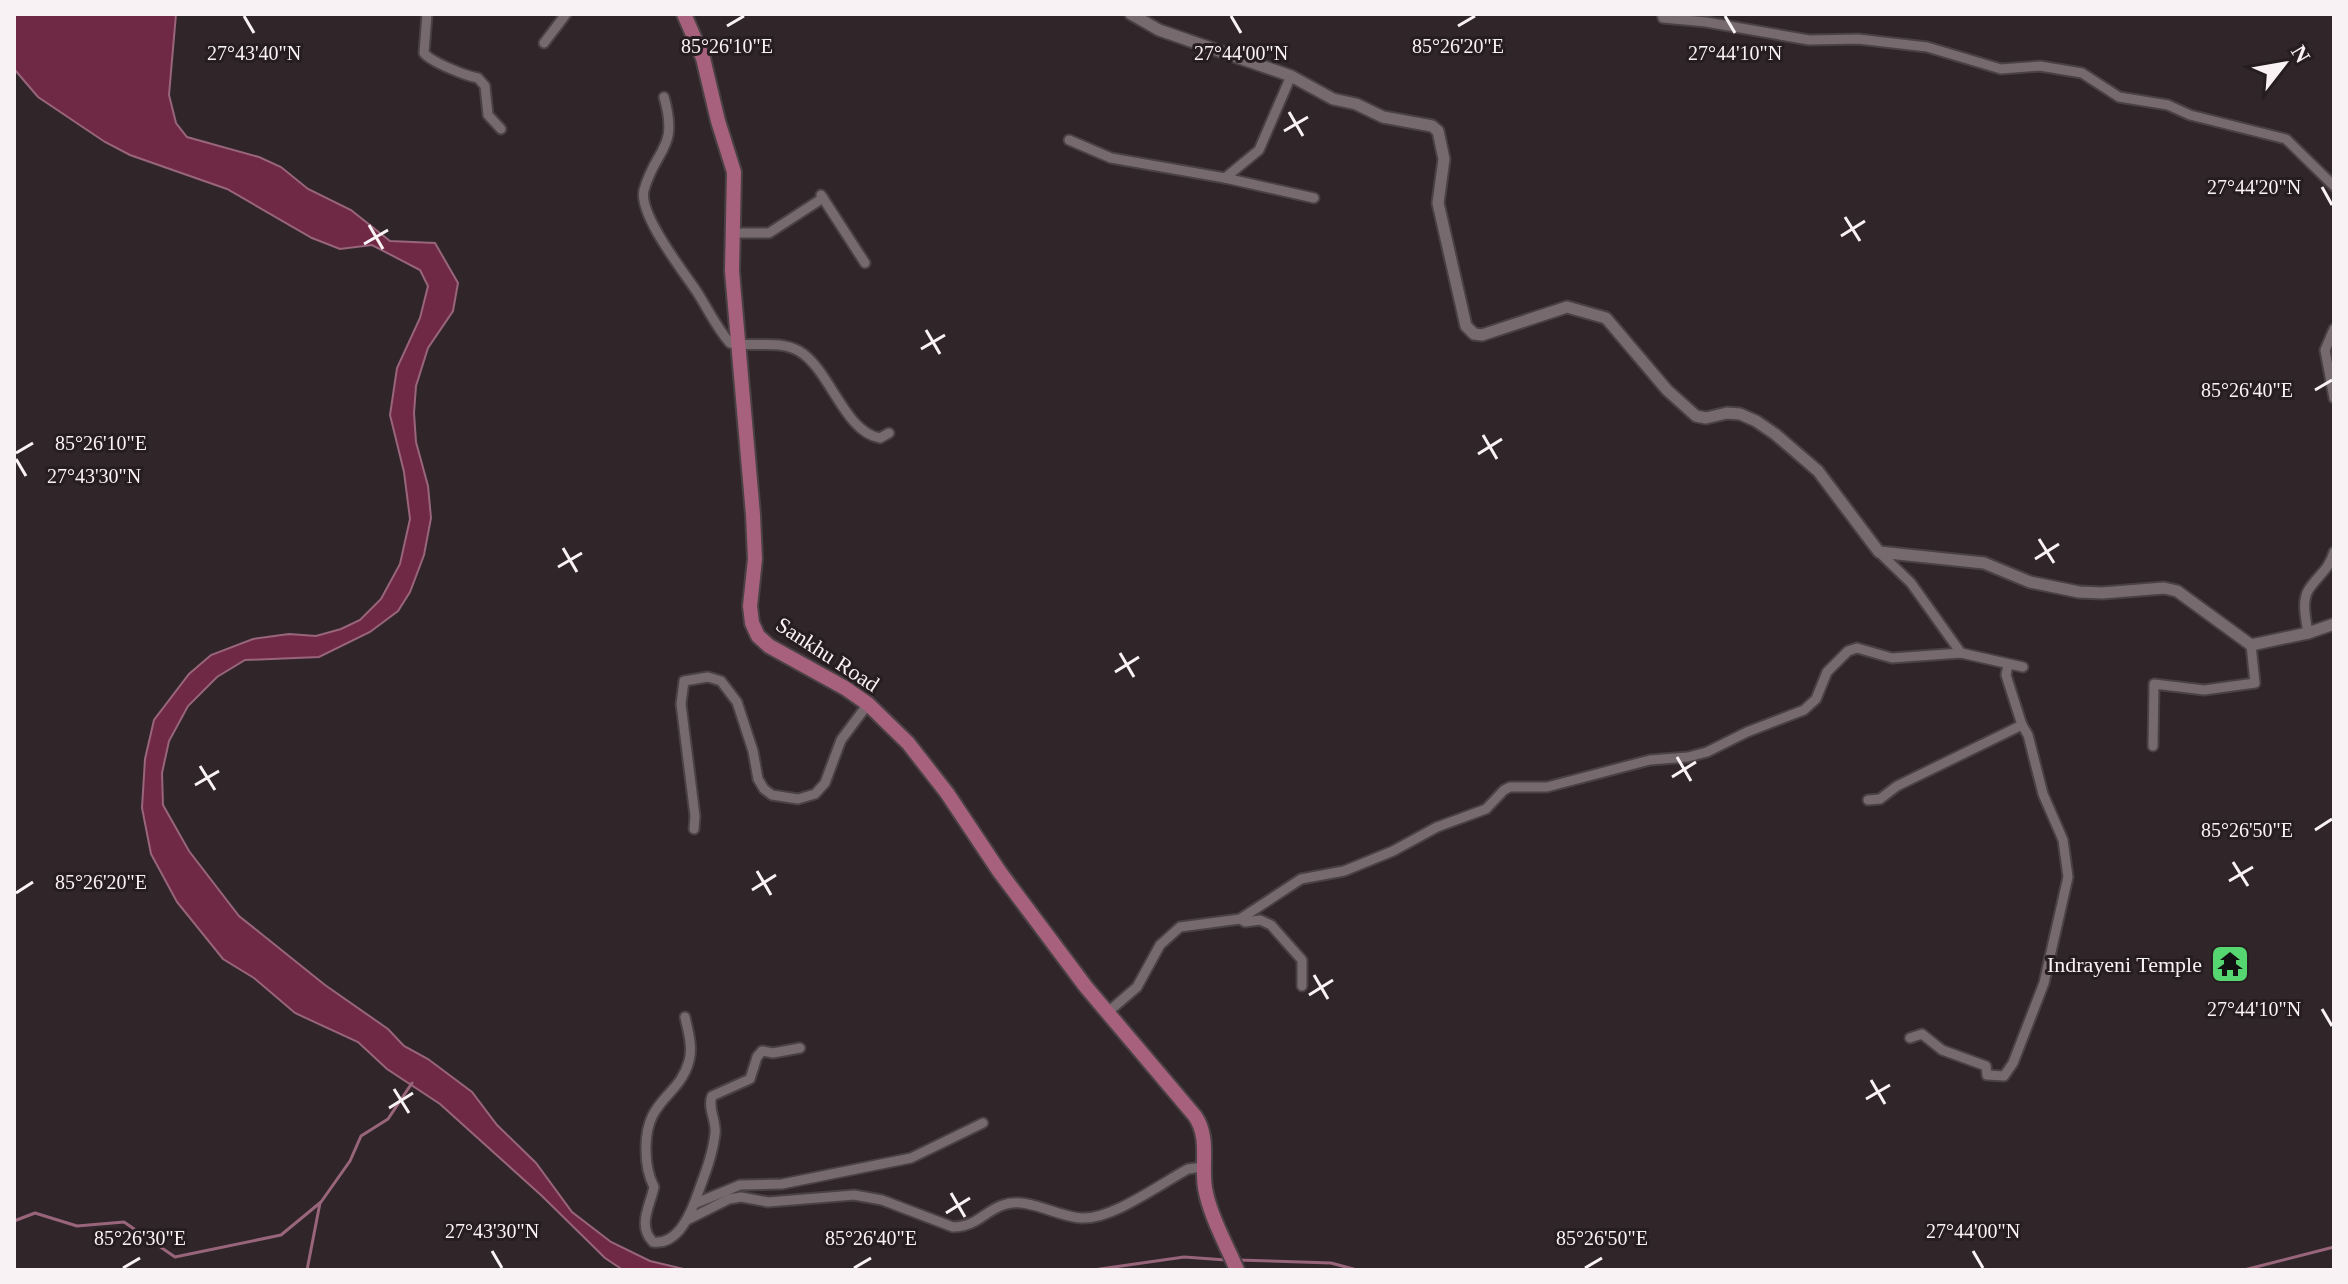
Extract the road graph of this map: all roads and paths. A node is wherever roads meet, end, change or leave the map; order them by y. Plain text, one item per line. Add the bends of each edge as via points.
1 (427, 14) edge
2 (566, 14) edge
3 (684, 14) edge
4 (1131, 14) edge
5 (1662, 14) edge
6 (544, 43) dead end
7 (1291, 76) junction
8 (664, 97) dead end
9 (501, 129) dead end
10 (1069, 140) dead end
11 (1225, 178) junction
12 (2334, 186) edge
13 (1314, 198) dead end
14 (733, 233) junction
15 (865, 263) dead end
16 (2334, 329) edge
17 (740, 345) junction
18 (2334, 398) edge
19 (889, 433) dead end
20 (1879, 552) junction
21 (2334, 552) edge
22 (2334, 624) edge
23 (2308, 633) junction
24 (2251, 645) junction
25 (1961, 653) junction
26 (2008, 665) junction
27 (2023, 667) dead end
28 (868, 704) junction
29 (2022, 725) junction
30 (2153, 746) dead end
31 (1868, 800) dead end
32 (694, 829) dead end
33 (1240, 919) junction
34 (1302, 986) dead end
35 (1108, 1012) junction
36 (685, 1017) dead end
37 (1910, 1038) dead end
38 (800, 1048) dead end
39 (983, 1123) dead end
40 (1203, 1167) junction
41 (694, 1204) junction
42 (687, 1220) junction
43 (1237, 1270) edge

1 - 9 street via 424,53 478,78 485,86 488,115
2 - 6 street
3 - 14 main road, Sankhu Road via 703,58 732,159
4 - 7 street via 1159,30
5 - 12 street via 1809,40 1927,47 2001,69 2040,66 2082,73 2119,97 2168,105 2286,139
7 - 11 street via 1259,150
7 - 20 street via 1333,99 1438,131 1444,159 1438,203 1466,326 1474,334 1567,307 1606,318 1696,416 1740,414 1775,434 1818,471
8 - 17 street via 669,138 644,189 644,206 713,321 730,343
10 - 11 street via 1111,158
11 - 13 street
14 - 15 street via 769,233 822,195
14 - 17 main road, Sankhu Road
16 - 18 street via 2325,350
17 - 19 street via 784,345 801,352 859,427 880,438
17 - 28 main road, Sankhu Road via 755,559 752,623 769,646
20 - 24 street via 1984,563 2030,582 2079,592 2177,591
20 - 25 street via 1911,583
21 - 23 street via 2309,589 2304,608
22 - 23 street
23 - 24 street
24 - 30 street via 2255,683 2204,690 2154,684
25 - 26 street
25 - 33 street via 1892,658 1857,648 1848,651 1827,672 1816,699 1804,710 1697,755 1650,760 1547,787 1510,787 1486,809 1344,871 1301,879
26 - 27 street
26 - 29 street via 2006,675
28 - 32 street via 841,740 825,783 815,794 798,799 764,789 737,702 721,681 684,681 681,704
28 - 35 main road, Sankhu Road via 924,762 999,871
29 - 31 street via 1880,799
29 - 37 street via 2063,840 2068,877 2044,983 2004,1076 1987,1075 1986,1066 1942,1050 1922,1034
33 - 34 street via 1271,925 1302,960
33 - 35 street via 1189,924 1172,933 1149,960 1137,987
35 - 40 main road, Sankhu Road via 1201,1125
36 - 42 street via 689,1063 654,1110 646,1130 646,1159 654,1187 643,1224 647,1236 658,1243 671,1238
38 - 41 street via 762,1051 750,1079 712,1096 716,1130
39 - 41 street via 911,1158 782,1184 740,1185
40 - 42 street via 1188,1169 1109,1213 1084,1219 1027,1204 1004,1204 979,1221 953,1227 854,1195 768,1202 741,1197
40 - 43 main road, Sankhu Road via 1206,1191
41 - 42 street

